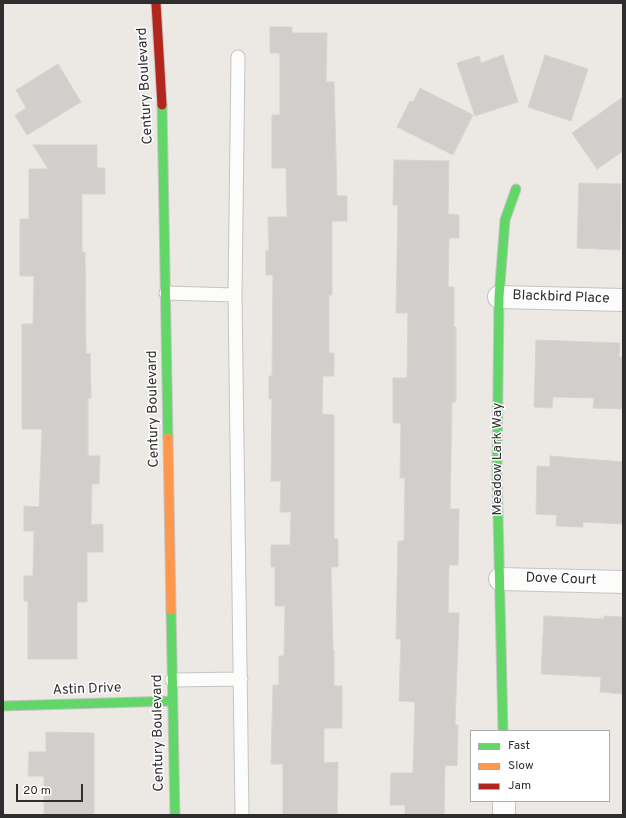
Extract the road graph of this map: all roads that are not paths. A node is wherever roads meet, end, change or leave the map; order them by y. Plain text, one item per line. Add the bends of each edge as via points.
1 (156, 3) edge
2 (238, 57) dead end
3 (516, 189) dead end
4 (166, 293) junction
5 (236, 295) junction
6 (499, 297) junction
7 (623, 300) edge
8 (500, 579) junction
9 (623, 582) edge
10 (241, 679) junction
11 (172, 680) junction
12 (172, 701) junction
13 (3, 706) edge
14 (503, 730) edge
15 (504, 802) edge
16 (175, 815) edge
17 (242, 815) edge
18 (504, 815) edge

1 - 4 street, Century Boulevard via 163,130
2 - 5 lane
3 - 6 street, Meadow Lark Way via 505,220
4 - 5 lane
4 - 11 street, Century Boulevard
5 - 10 lane
6 - 7 street, Blackbird Place
6 - 8 street, Meadow Lark Way via 497,472
8 - 9 street, Dove Court
8 - 14 street, Meadow Lark Way
10 - 11 lane
10 - 17 lane
11 - 12 street, Century Boulevard
12 - 13 street, Astin Drive
12 - 16 street, Century Boulevard
15 - 18 street

